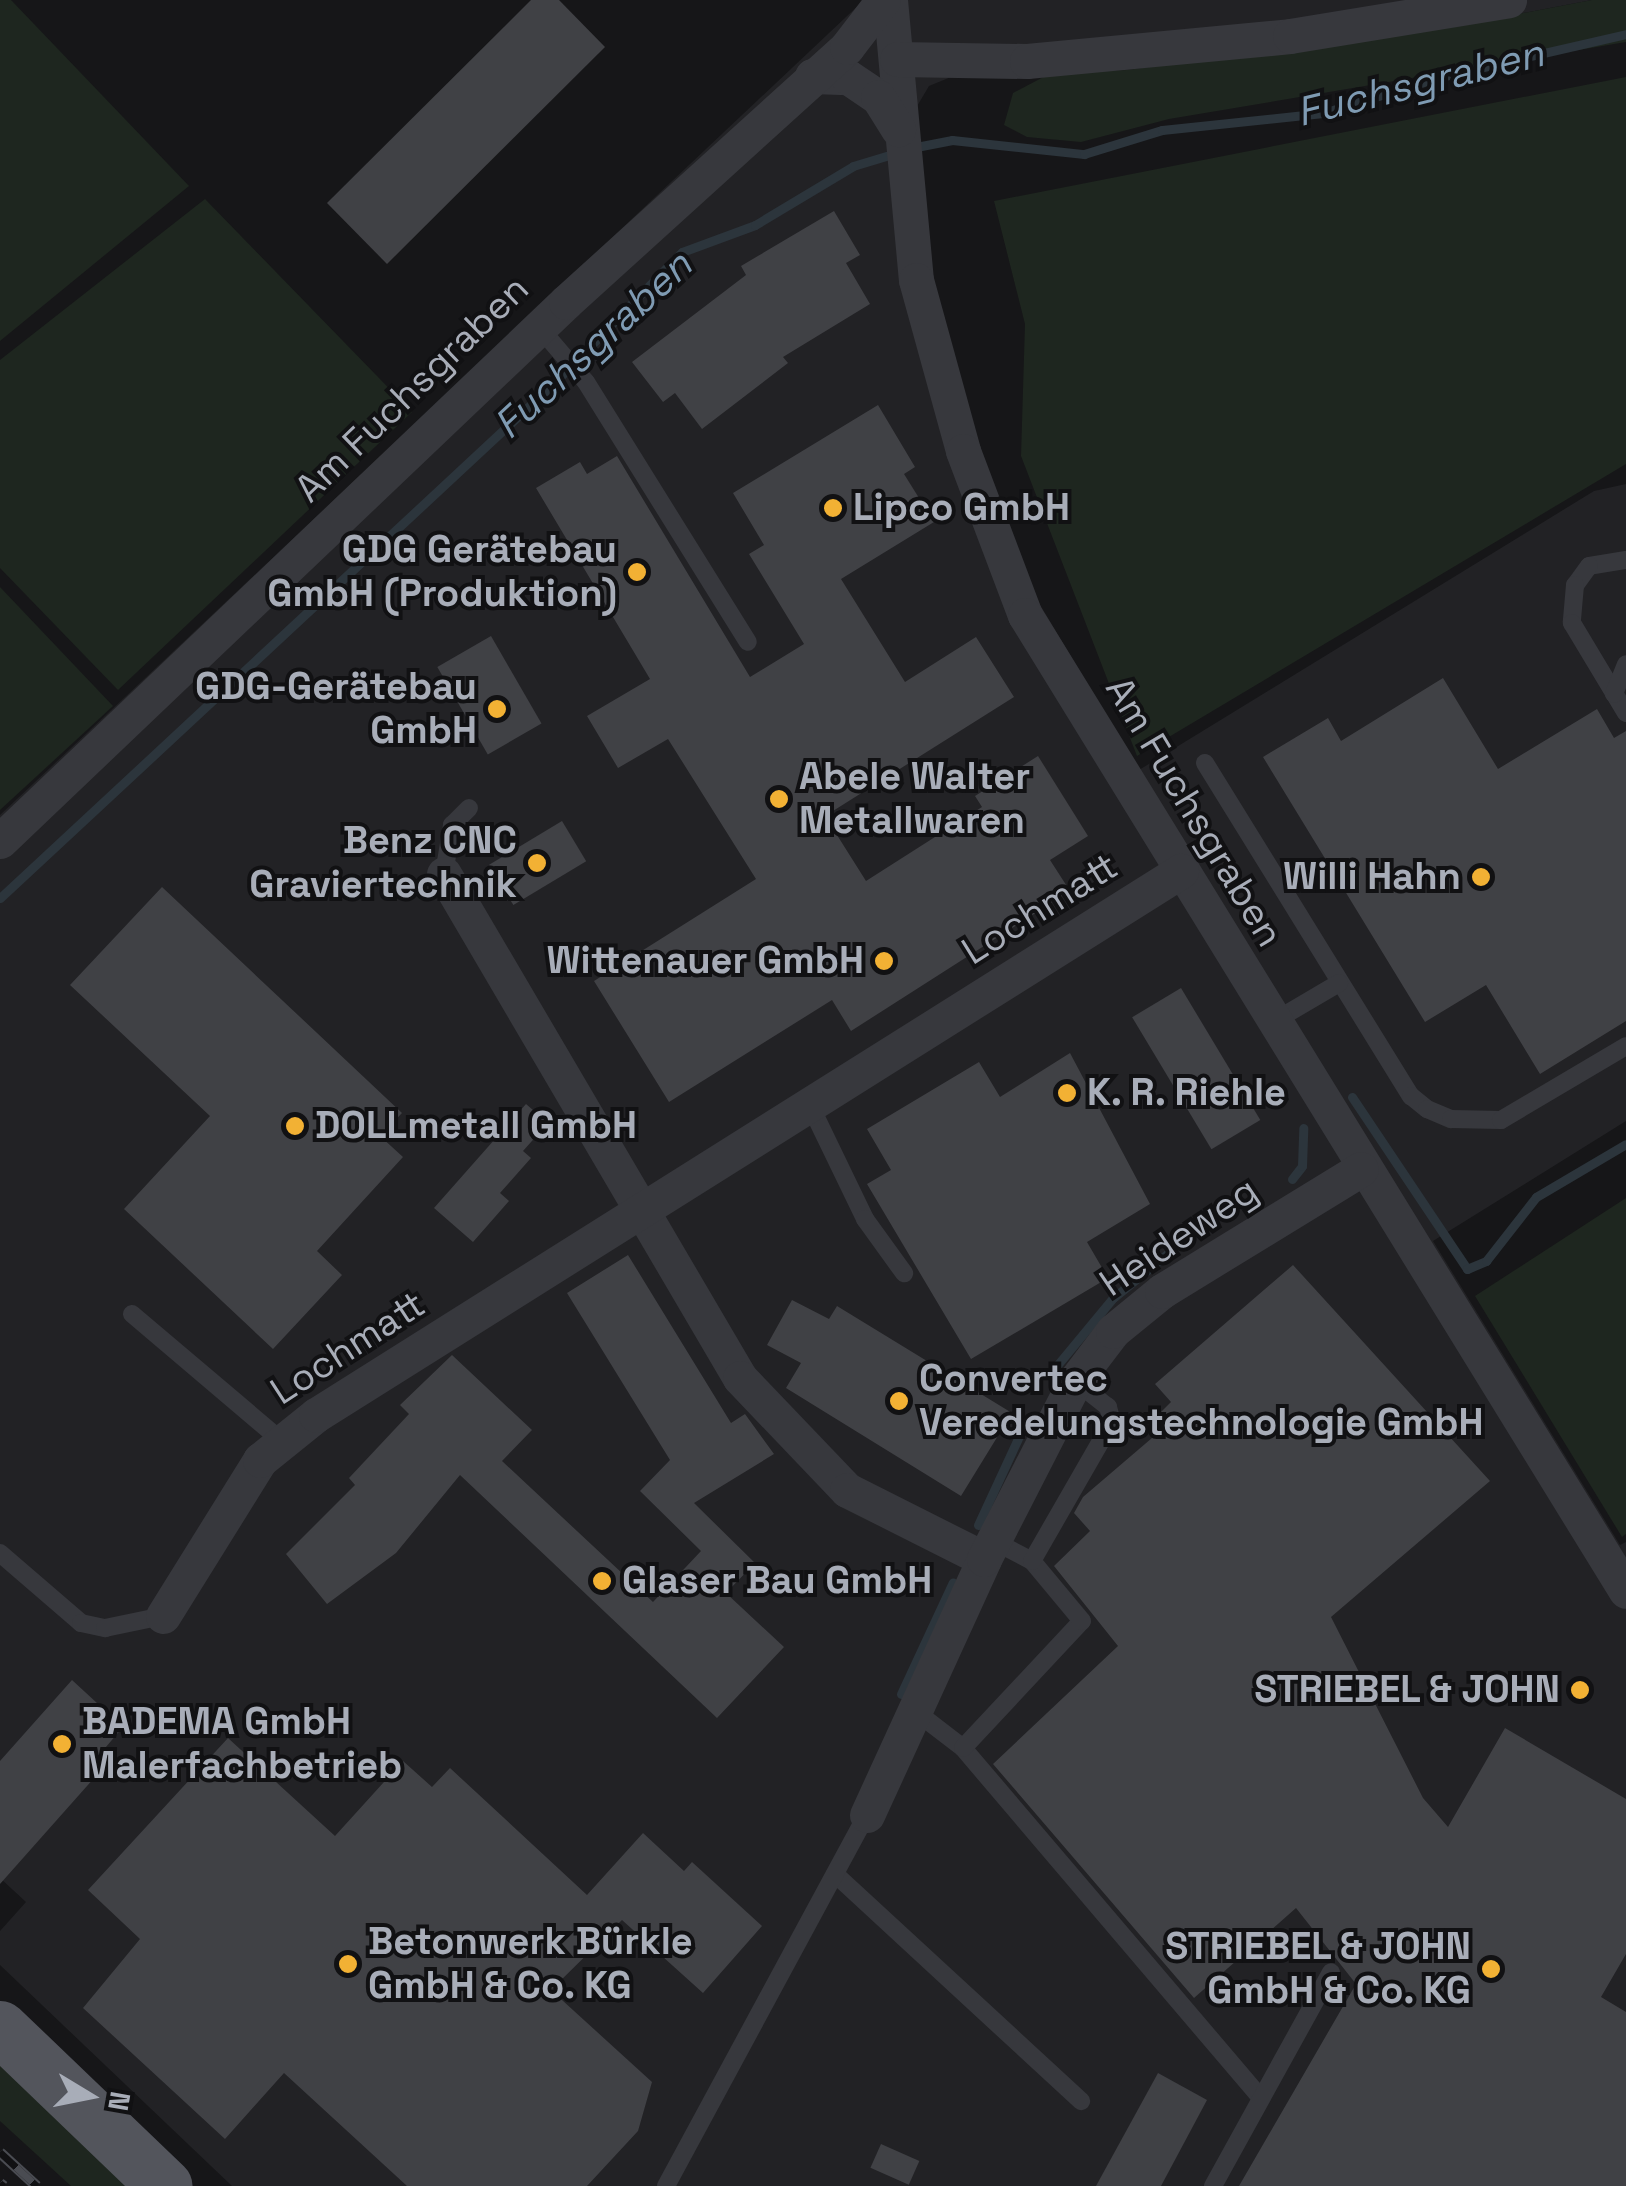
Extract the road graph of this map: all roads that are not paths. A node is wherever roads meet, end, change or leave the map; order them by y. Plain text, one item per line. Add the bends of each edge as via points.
1 (883, 0) edge
2 (890, 0) edge
3 (1509, 0) edge
4 (896, 59) junction
5 (812, 76) junction
6 (898, 129) junction
7 (550, 338) junction
8 (1626, 560) edge
9 (748, 642) dead end
10 (1626, 664) edge
11 (1614, 694) junction
12 (1626, 713) edge
13 (1205, 763) dead end
14 (469, 808) dead end
15 (0, 841) edge
16 (1181, 871) junction
17 (444, 874) joint
18 (1339, 983) junction
19 (1270, 1024) junction
20 (1626, 1046) edge
21 (810, 1105) junction
22 (1362, 1170) junction
23 (641, 1212) junction
24 (904, 1272) dead end
25 (132, 1314) dead end
26 (1075, 1381) junction
27 (283, 1442) junction
28 (989, 1550) junction
29 (0, 1553) edge
30 (1032, 1561) junction
31 (1626, 1591) edge
32 (163, 1616) joint
33 (915, 1711) junction
34 (963, 1748) junction
35 (868, 1814) joint
36 (836, 1874) junction
37 (1331, 1972) dead end
38 (0, 2028) edge
39 (1260, 2097) junction
40 (1080, 2101) dead end
41 (166, 2186) edge
42 (668, 2186) edge
43 (1213, 2186) edge

1 - 5 street, Am Fuchsgraben via 847,47
2 - 4 street, Am Fuchsgraben
3 - 4 street via 1290,36 1028,61
4 - 6 street, Am Fuchsgraben
5 - 6 street via 848,77 878,97
5 - 7 street, Am Fuchsgraben
6 - 16 street, Am Fuchsgraben via 916,280 963,452 1025,616
7 - 9 lane via 586,382
7 - 15 street, Am Fuchsgraben
8 - 11 lane via 1589,566 1575,585 1572,622
10 - 11 lane
11 - 12 lane
13 - 18 lane
14 - 17 lane via 452,825
16 - 19 street, Am Fuchsgraben
16 - 21 street, Lochmatt
17 - 23 street
18 - 19 lane
18 - 20 lane via 1411,1096 1451,1119 1501,1120
19 - 22 street, Am Fuchsgraben
21 - 23 street, Lochmatt
21 - 24 lane via 865,1218
22 - 26 street, Heideweg via 1162,1291 1113,1331
22 - 31 street, Am Fuchsgraben
23 - 27 street, Lochmatt
23 - 28 street via 740,1378 797,1444 848,1490
25 - 27 lane
26 - 28 street, Heideweg
26 - 30 lane via 1108,1407 1112,1422
27 - 32 street, Lochmatt via 260,1460 220,1516
28 - 30 lane
28 - 33 street, Heideweg
29 - 32 lane via 81,1622 104,1628
30 - 34 lane via 1082,1621
33 - 34 lane
33 - 35 street, Heideweg
34 - 39 lane
35 - 36 lane
36 - 40 lane
36 - 42 lane
37 - 39 lane
38 - 41 main road
39 - 43 lane

